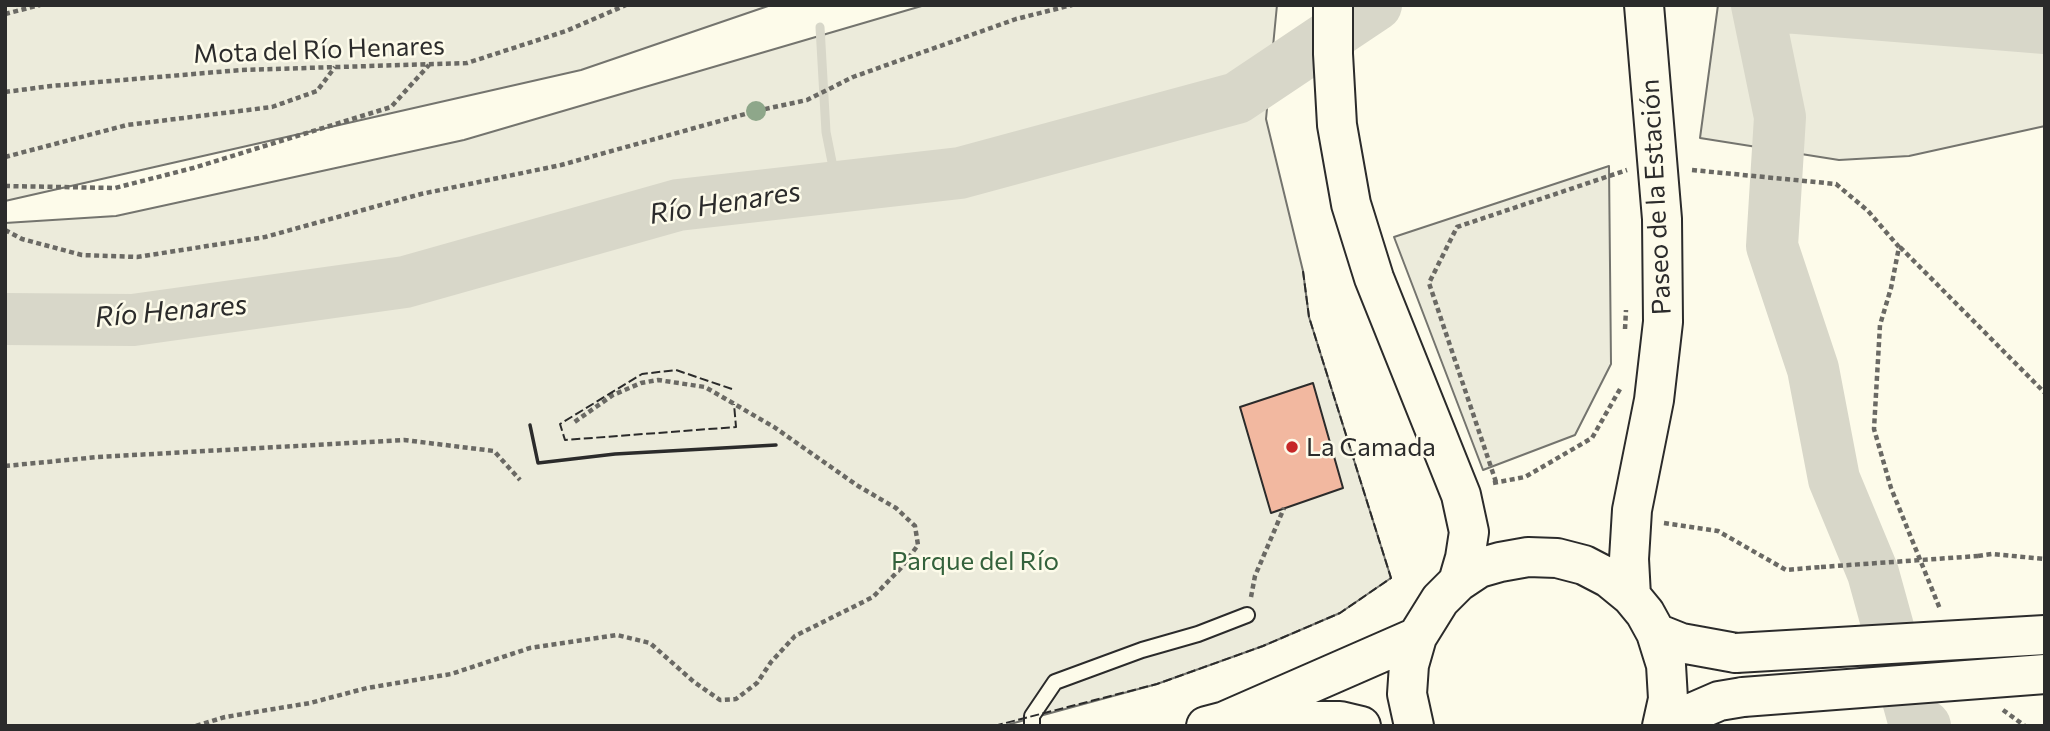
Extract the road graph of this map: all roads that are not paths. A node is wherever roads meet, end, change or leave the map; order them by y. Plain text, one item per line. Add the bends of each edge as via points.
1 (1333, 5) edge
2 (1644, 5) edge
3 (1458, 582) junction
4 (1631, 596) junction
5 (1247, 615) road end
6 (1656, 633) junction
7 (2045, 635) edge
8 (1417, 637) junction
9 (2045, 674) edge
10 (1215, 723) edge
11 (1032, 726) edge
12 (1361, 726) edge
13 (1413, 726) edge
14 (1662, 726) edge
15 (1670, 726) edge

1 - 3 main road via 1337,125 1352,204 1374,278 1461,495 1469,531
2 - 4 main road, Paseo de la Estación via 1642,168 1662,219 1663,322 1654,400 1632,510
3 - 4 main road via 1479,568 1500,562 1557,558 1584,565
3 - 8 main road via 1440,600
4 - 6 main road
5 - 11 lane via 1055,682 1032,716
6 - 7 main road, bridge via 1681,643 1736,653
6 - 14 main road via 1666,665 1668,699
8 - 10 main road
8 - 13 main road via 1407,694
9 - 15 main road, bridge via 1742,696 1719,701
10 - 12 main road via 1340,721

